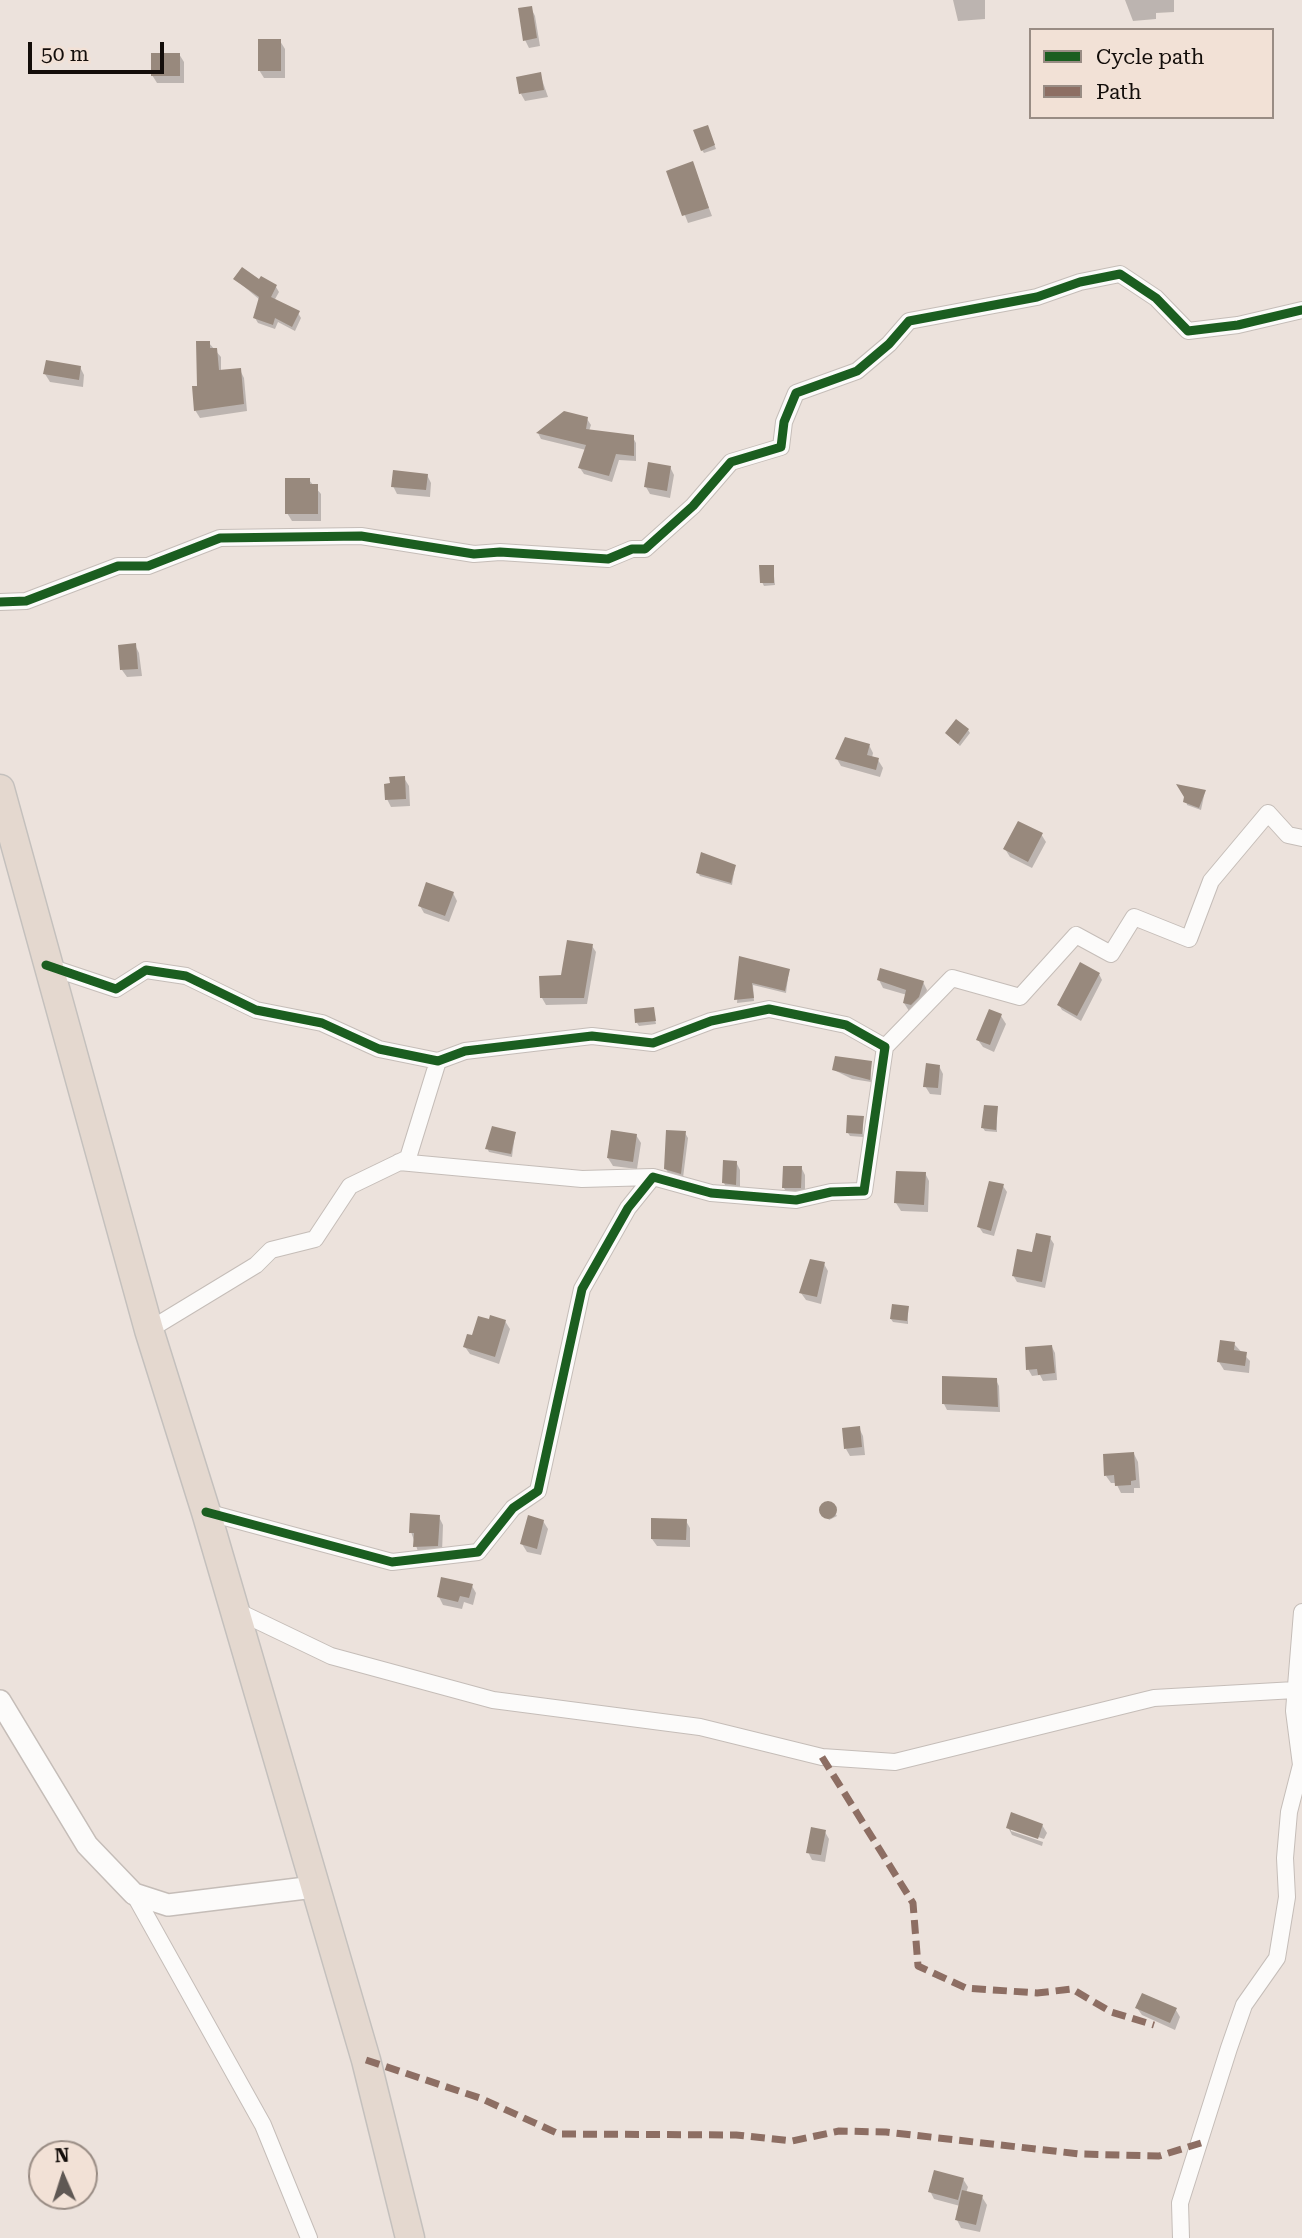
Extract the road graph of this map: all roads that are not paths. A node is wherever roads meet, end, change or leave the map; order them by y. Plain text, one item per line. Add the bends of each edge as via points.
1 (1302, 310) edge
2 (0, 602) edge
3 (0, 789) edge
4 (1302, 838) edge
5 (46, 965) junction
6 (885, 1047) junction
7 (438, 1061) junction
8 (399, 1162) junction
9 (653, 1177) junction
10 (149, 1330) junction
11 (206, 1512) junction
12 (233, 1609) junction
13 (1302, 1612) edge
14 (1295, 1690) junction
15 (0, 1700) edge
16 (314, 1887) junction
17 (134, 1894) junction
18 (309, 2238) edge
19 (410, 2238) edge
20 (1181, 2238) edge

1 - 2 street via 1188,331 1156,298 1120,274 1037,297 909,321 857,371 796,393 784,422 781,447 731,461 693,506 645,549 608,559 474,554 361,536 220,538 148,566 118,566 26,601
3 - 5 highway
4 - 6 street via 1288,835 1268,813 1211,881 1189,939 1134,917 1111,954 1076,935 1020,997 952,978
5 - 7 street via 116,989 146,970 186,976 256,1010 322,1023 379,1049
5 - 10 highway
6 - 7 street via 846,1025 769,1009 712,1021 653,1043 592,1036 466,1051
6 - 9 street via 864,1191 796,1200 763,1198 711,1193
7 - 8 street via 408,1158
8 - 9 street via 582,1179
8 - 10 street via 350,1186 315,1239 271,1250 256,1265
9 - 11 street via 628,1208 582,1289 538,1491 513,1508 478,1552 392,1562
10 - 11 highway
11 - 12 highway
12 - 14 street via 331,1656 493,1700 700,1727 822,1757 895,1762 1154,1698
12 - 16 highway
13 - 14 street
14 - 20 street via 1301,1765 1289,1812 1284,1858 1287,1897 1277,1958 1240,2016 1180,2203
15 - 17 street via 87,1845
16 - 17 street via 167,1905
16 - 19 highway via 366,2060
17 - 18 street via 263,2125

